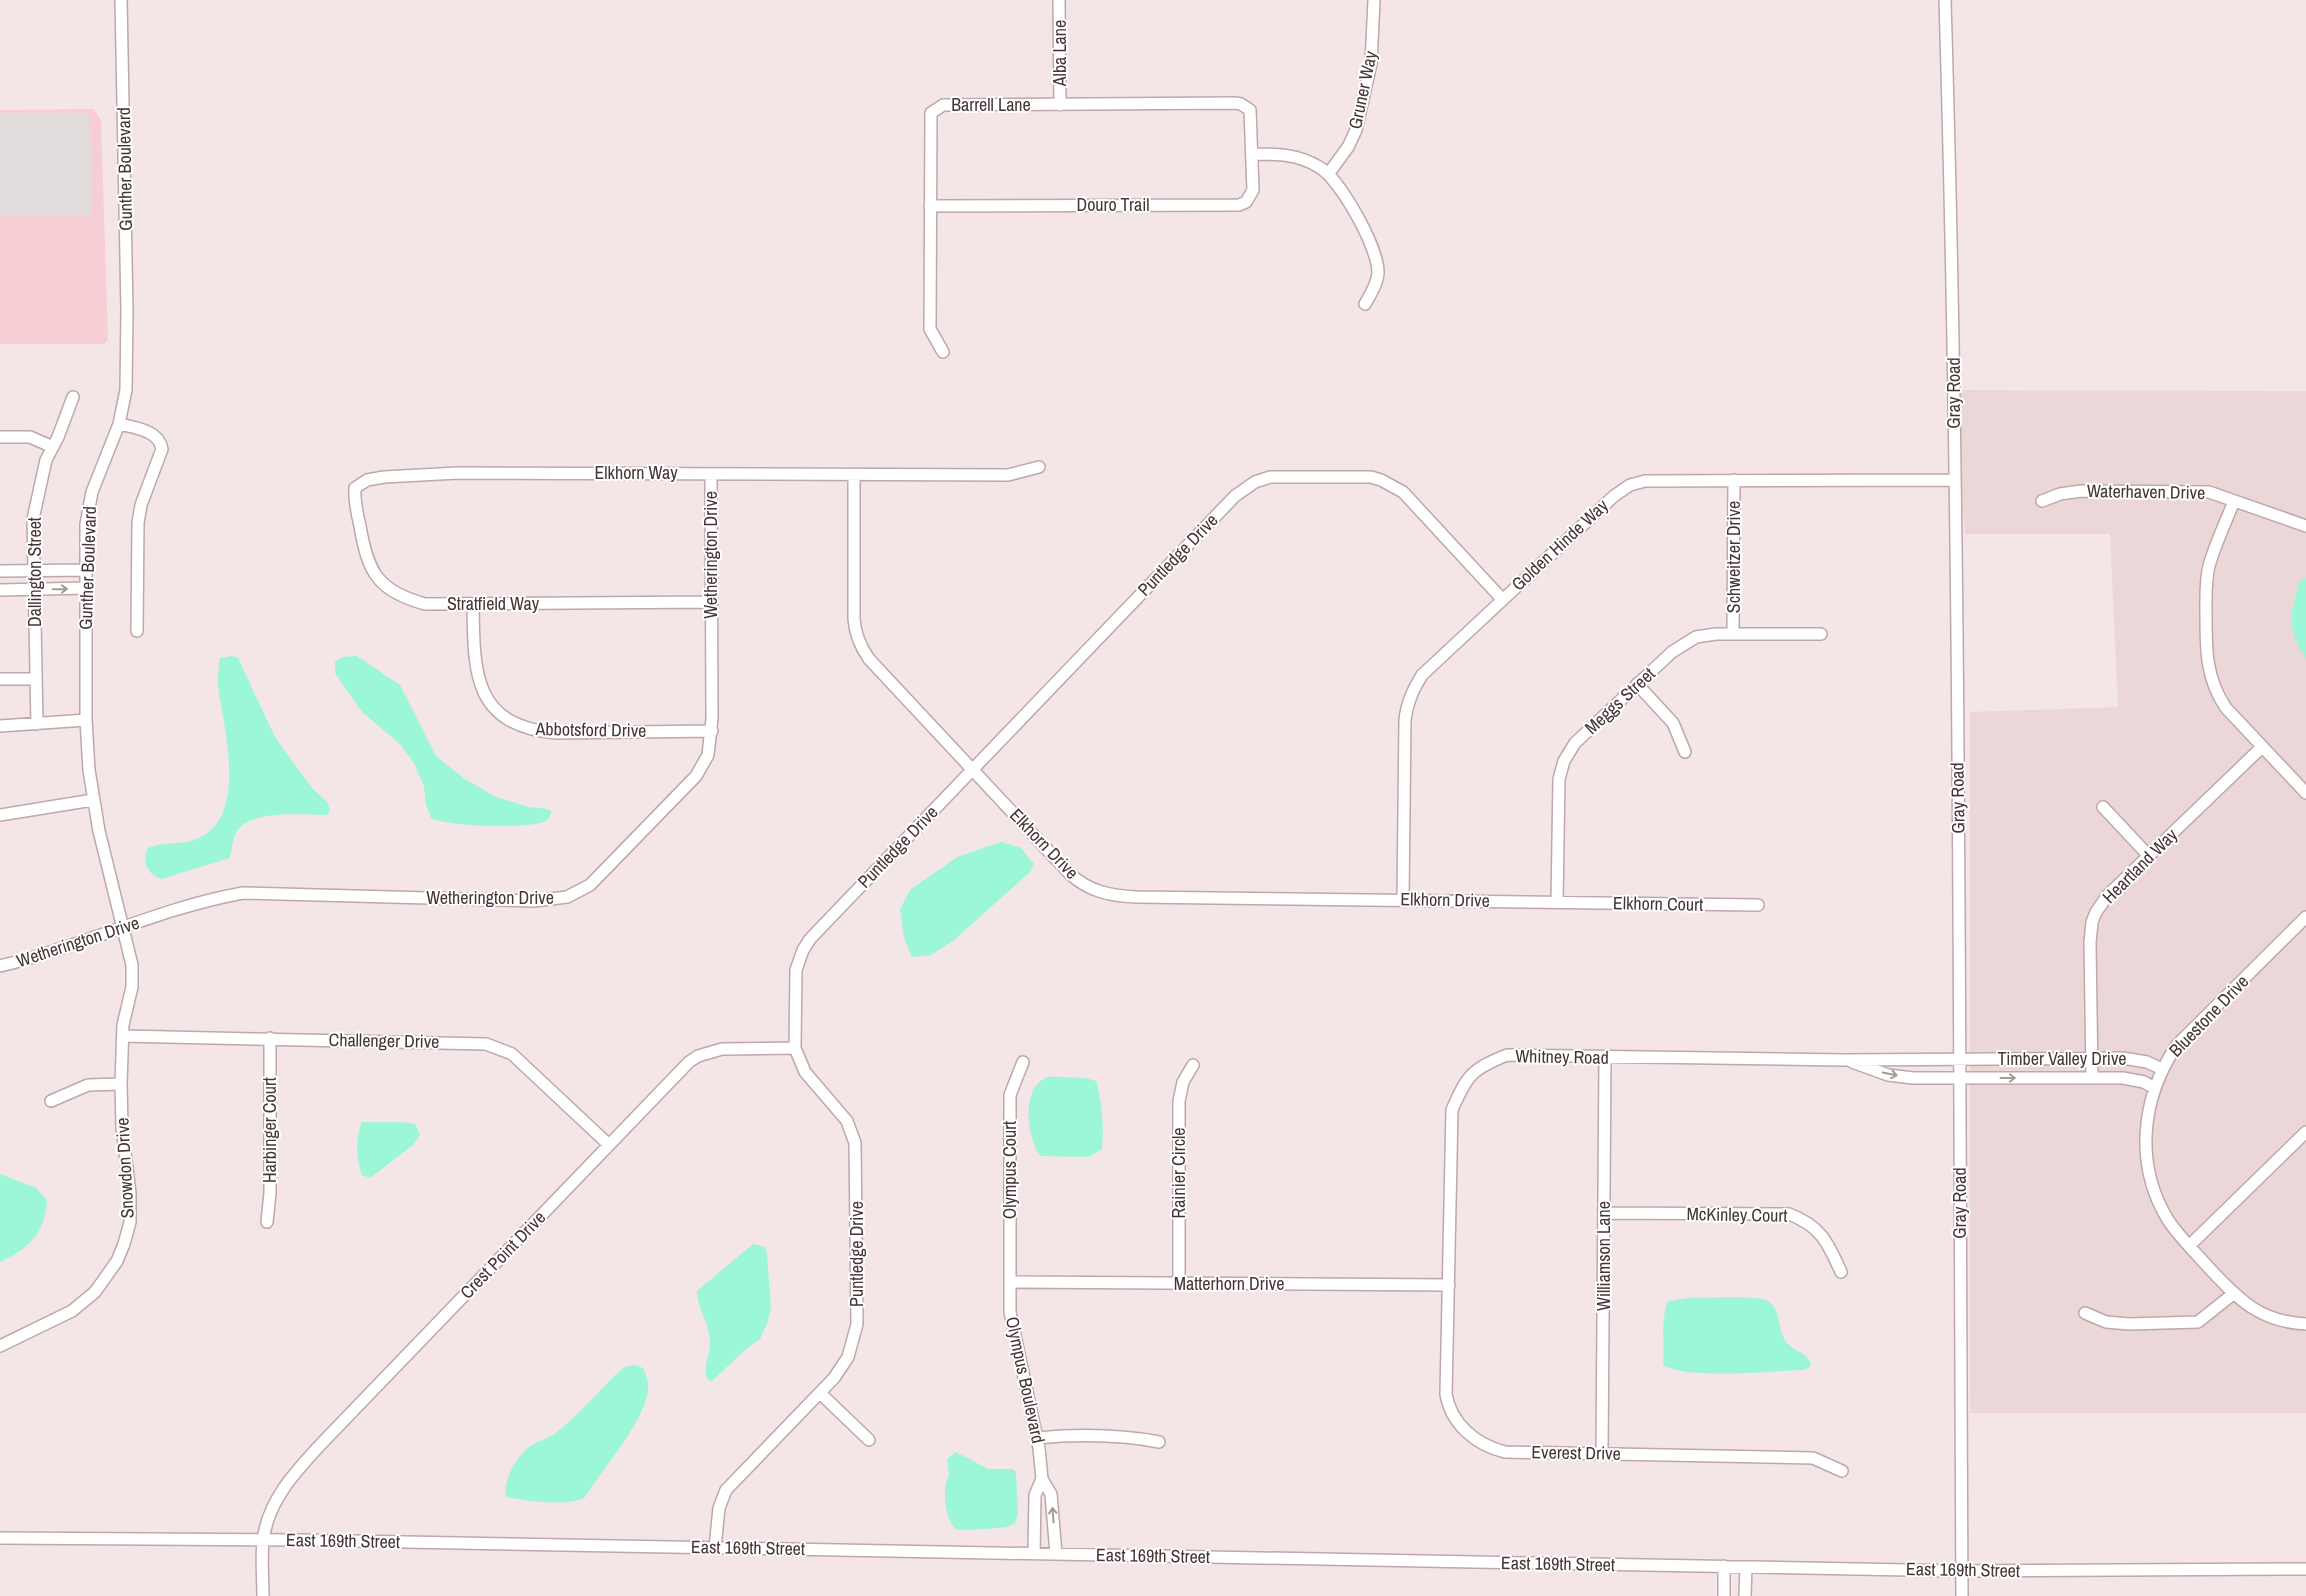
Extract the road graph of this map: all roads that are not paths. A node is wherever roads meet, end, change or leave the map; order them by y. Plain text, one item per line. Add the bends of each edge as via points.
1 (121, 0) edge
2 (1059, 0) edge
3 (1374, 0) edge
4 (1945, 0) edge
5 (1060, 105) junction
6 (1253, 154) junction
7 (1328, 173) junction
8 (930, 206) junction
9 (1365, 304) dead end
10 (943, 352) dead end
11 (74, 397) dead end
12 (119, 424) junction
13 (0, 437) edge
14 (52, 446) junction
15 (1039, 467) dead end
16 (711, 474) junction
17 (854, 474) junction
18 (1734, 480) junction
19 (1955, 480) junction
20 (355, 488) joint
21 (2042, 501) dead end
22 (2234, 501) junction
23 (2306, 526) edge
24 (33, 570) junction
25 (86, 570) junction
26 (0, 571) edge
27 (86, 588) junction
28 (34, 589) junction
29 (0, 590) edge
30 (1502, 599) junction
31 (712, 602) junction
32 (473, 604) junction
33 (137, 631) dead end
34 (1733, 633) junction
35 (1821, 634) dead end
36 (36, 678) junction
37 (0, 679) edge
38 (1637, 684) junction
39 (86, 720) junction
40 (37, 724) junction
41 (0, 726) edge
42 (712, 731) junction
43 (2262, 747) junction
44 (1685, 752) dead end
45 (972, 769) junction
46 (2306, 793) edge
47 (93, 800) junction
48 (2103, 807) dead end
49 (0, 816) edge
50 (2148, 855) junction
51 (1404, 900) junction
52 (1557, 902) junction
53 (1758, 905) dead end
54 (2306, 917) edge
55 (124, 928) junction
56 (0, 966) edge
57 (123, 1036) junction
58 (270, 1038) junction
59 (795, 1048) junction
60 (1606, 1058) junction
61 (2092, 1058) junction
62 (1843, 1060) junction
63 (1960, 1060) junction
64 (1023, 1062) dead end
65 (1193, 1065) dead end
66 (2162, 1069) junction
67 (2092, 1078) junction
68 (1960, 1079) junction
69 (121, 1084) junction
70 (2154, 1088) junction
71 (51, 1101) dead end
72 (2306, 1132) edge
73 (608, 1144) junction
74 (1604, 1213) junction
75 (267, 1222) dead end
76 (2189, 1246) junction
77 (1841, 1272) dead end
78 (1010, 1282) junction
79 (1180, 1284) junction
80 (1449, 1285) junction
81 (2233, 1294) junction
82 (2085, 1312) dead end
83 (2306, 1324) edge
84 (0, 1346) edge
85 (820, 1393) junction
86 (1037, 1438) junction
87 (869, 1440) dead end
88 (1159, 1442) dead end
89 (1602, 1454) junction
90 (1842, 1471) dead end
91 (1042, 1479) junction
92 (0, 1538) edge
93 (263, 1541) junction
94 (715, 1548) junction
95 (1034, 1554) junction
96 (1056, 1554) junction
97 (1724, 1566) junction
98 (1746, 1567) junction
99 (2306, 1570) edge
100 (1961, 1571) junction
101 (263, 1596) edge
102 (1724, 1596) edge
103 (1745, 1596) edge
104 (1962, 1596) edge

1 - 12 street, Gunther Boulevard via 127,310 126,390
2 - 5 street, Alba Lane
3 - 7 street, Gruner Way via 1371,64 1356,130 1348,147
4 - 19 street, Gray Road via 1954,277
5 - 6 street, Barrell Lane via 1241,104 1246,106 1251,116
5 - 8 street, Barrell Lane via 938,107 931,113
6 - 7 street via 1302,158
6 - 8 street, Douro Trail via 1253,190 1246,202 1239,205
7 - 9 street via 1347,198 1372,248 1378,272
8 - 10 street, Barrell Lane via 930,329
11 - 14 street, Dallington Street
12 - 25 street, Gunther Boulevard via 89,500
12 - 33 street via 153,434 162,449 141,505 138,523
13 - 14 street via 30,437
14 - 24 street, Dallington Street via 36,503 32,534
15 - 17 street, Elkhorn Way via 1008,475
16 - 17 street, Elkhorn Way
16 - 20 street, Elkhorn Way via 408,475 367,480
16 - 31 street, Wetherington Drive
17 - 45 street, Elkhorn Drive via 854,619 858,638 869,659
18 - 19 street, Golden Hinde Way
18 - 30 street, Golden Hinde Way via 1653,481 1630,485
18 - 34 street, Schweitzer Drive
19 - 63 street, Gray Road
20 - 32 street, Stratfield Way via 366,554 381,583 409,600 425,604
21 - 22 street, Waterhaven Drive via 2081,491 2194,491 2209,492
22 - 23 street, Waterhaven Drive
22 - 43 street via 2207,577 2207,663 2218,696
24 - 25 street
24 - 26 street
24 - 28 street, Dallington Street
25 - 27 street, Gunther Boulevard
28 -> 27 street
27 - 39 street, Gunther Boulevard
28 - 29 street
28 - 36 street, Dallington Street
30 - 45 street, Puntledge Drive via 1440,530 1392,484 1371,477 1270,477 1255,482 1235,496
30 - 51 street, Golden Hinde Way via 1422,675 1407,704
31 - 32 street, Stratfield Way
31 - 42 street, Wetherington Drive
32 - 42 street, Abbotsford Drive via 474,661 480,686 496,709 514,724 556,733
34 - 35 street, Meggs Street
34 - 38 street, Meggs Street via 1705,635 1688,641
36 - 37 street
36 - 40 street, Dallington Street
38 - 44 street via 1673,723
38 - 52 street, Meggs Street via 1575,743 1564,761 1558,788
39 - 40 street
39 - 47 street, Gunther Boulevard
40 - 41 street
42 - 55 street, Wetherington Drive via 708,756 696,776 596,881 567,897 534,901 243,893 204,900
43 - 46 street
43 - 50 street, Heartland Way
45 - 51 street, Elkhorn Drive via 1070,874 1104,894
45 - 59 street, Puntledge Drive via 803,950 796,970
47 - 49 street
47 - 55 street, Gunther Boulevard
48 - 50 street
50 - 61 street, Heartland Way via 2108,895 2092,922
51 - 52 street, Elkhorn Drive
52 - 53 street, Elkhorn Court
54 - 66 street, Bluestone Drive via 2188,1032
55 - 56 street, Wetherington Drive
55 - 57 street, Snowdon Drive via 132,957 133,979
57 - 58 street, Challenger Drive
57 - 69 street, Snowdon Drive
58 - 73 street, Challenger Drive via 475,1042 496,1046 512,1054
58 - 75 street, Harbinger Court via 270,1193
59 - 73 street, Crest Point Drive via 722,1049 698,1056 681,1069
59 - 85 street, Puntledge Drive via 805,1072 847,1120 856,1150 857,1324 848,1357
60 - 62 street, Whitney Road
60 - 74 street, Williamson Lane
60 - 80 street, Whitney Road via 1507,1055 1476,1069 1463,1085 1452,1110
61 - 63 street, Timber Valley Drive
61 - 66 street, Timber Valley Drive via 2136,1059
61 - 67 street, Heartland Way
62 - 63 street, Whitney Road
62 -> 68 street, Whitney Road via 1888,1075
63 - 68 street, Gray Road
64 - 78 street, Olympus Court via 1010,1095
65 - 79 street, Rainier Circle via 1183,1082 1179,1101
66 - 70 street, Bluestone Drive
68 -> 67 street, Timber Valley Drive
67 - 70 street, Timber Valley Drive via 2135,1080
68 - 100 street, Gray Road
69 - 71 street via 88,1085
69 - 84 street, Snowdon Drive via 123,1147 130,1204 127,1233 120,1253 107,1278 85,1301 59,1318
70 - 76 street, Bluestone Drive via 2146,1129 2150,1176 2168,1220
72 - 76 street
73 - 93 street, Crest Point Drive via 298,1469 270,1512
74 - 77 street, McKinley Court via 1789,1214 1809,1223 1827,1240
74 - 89 street, Williamson Lane
76 - 81 street, Bluestone Drive
78 - 79 street, Matterhorn Drive
78 - 86 street, Olympus Boulevard via 1010,1312
79 - 80 street, Matterhorn Drive
80 - 89 street, Everest Drive via 1446,1394 1462,1428 1489,1448 1505,1452
81 - 82 street via 2198,1322 2106,1322
81 - 83 street, Bluestone Drive via 2267,1316
85 - 87 street
85 - 94 street, Puntledge Drive via 726,1490 719,1508
86 - 88 street via 1079,1434
86 - 91 street, Olympus Boulevard
89 - 90 street, Everest Drive via 1814,1458
91 - 95 street, Olympus Boulevard via 1035,1496
96 -> 91 street, Olympus Boulevard via 1052,1494
92 - 93 street, East 169th Street
93 - 94 street, East 169th Street
93 - 101 street, Crest Point Drive
94 - 95 street, East 169th Street
95 - 96 street, East 169th Street
96 - 97 street, East 169th Street
97 - 98 street, East 169th Street
97 - 102 street
98 - 100 street, East 169th Street
98 - 103 street
99 - 100 street, East 169th Street
100 - 104 street, Gray Road

